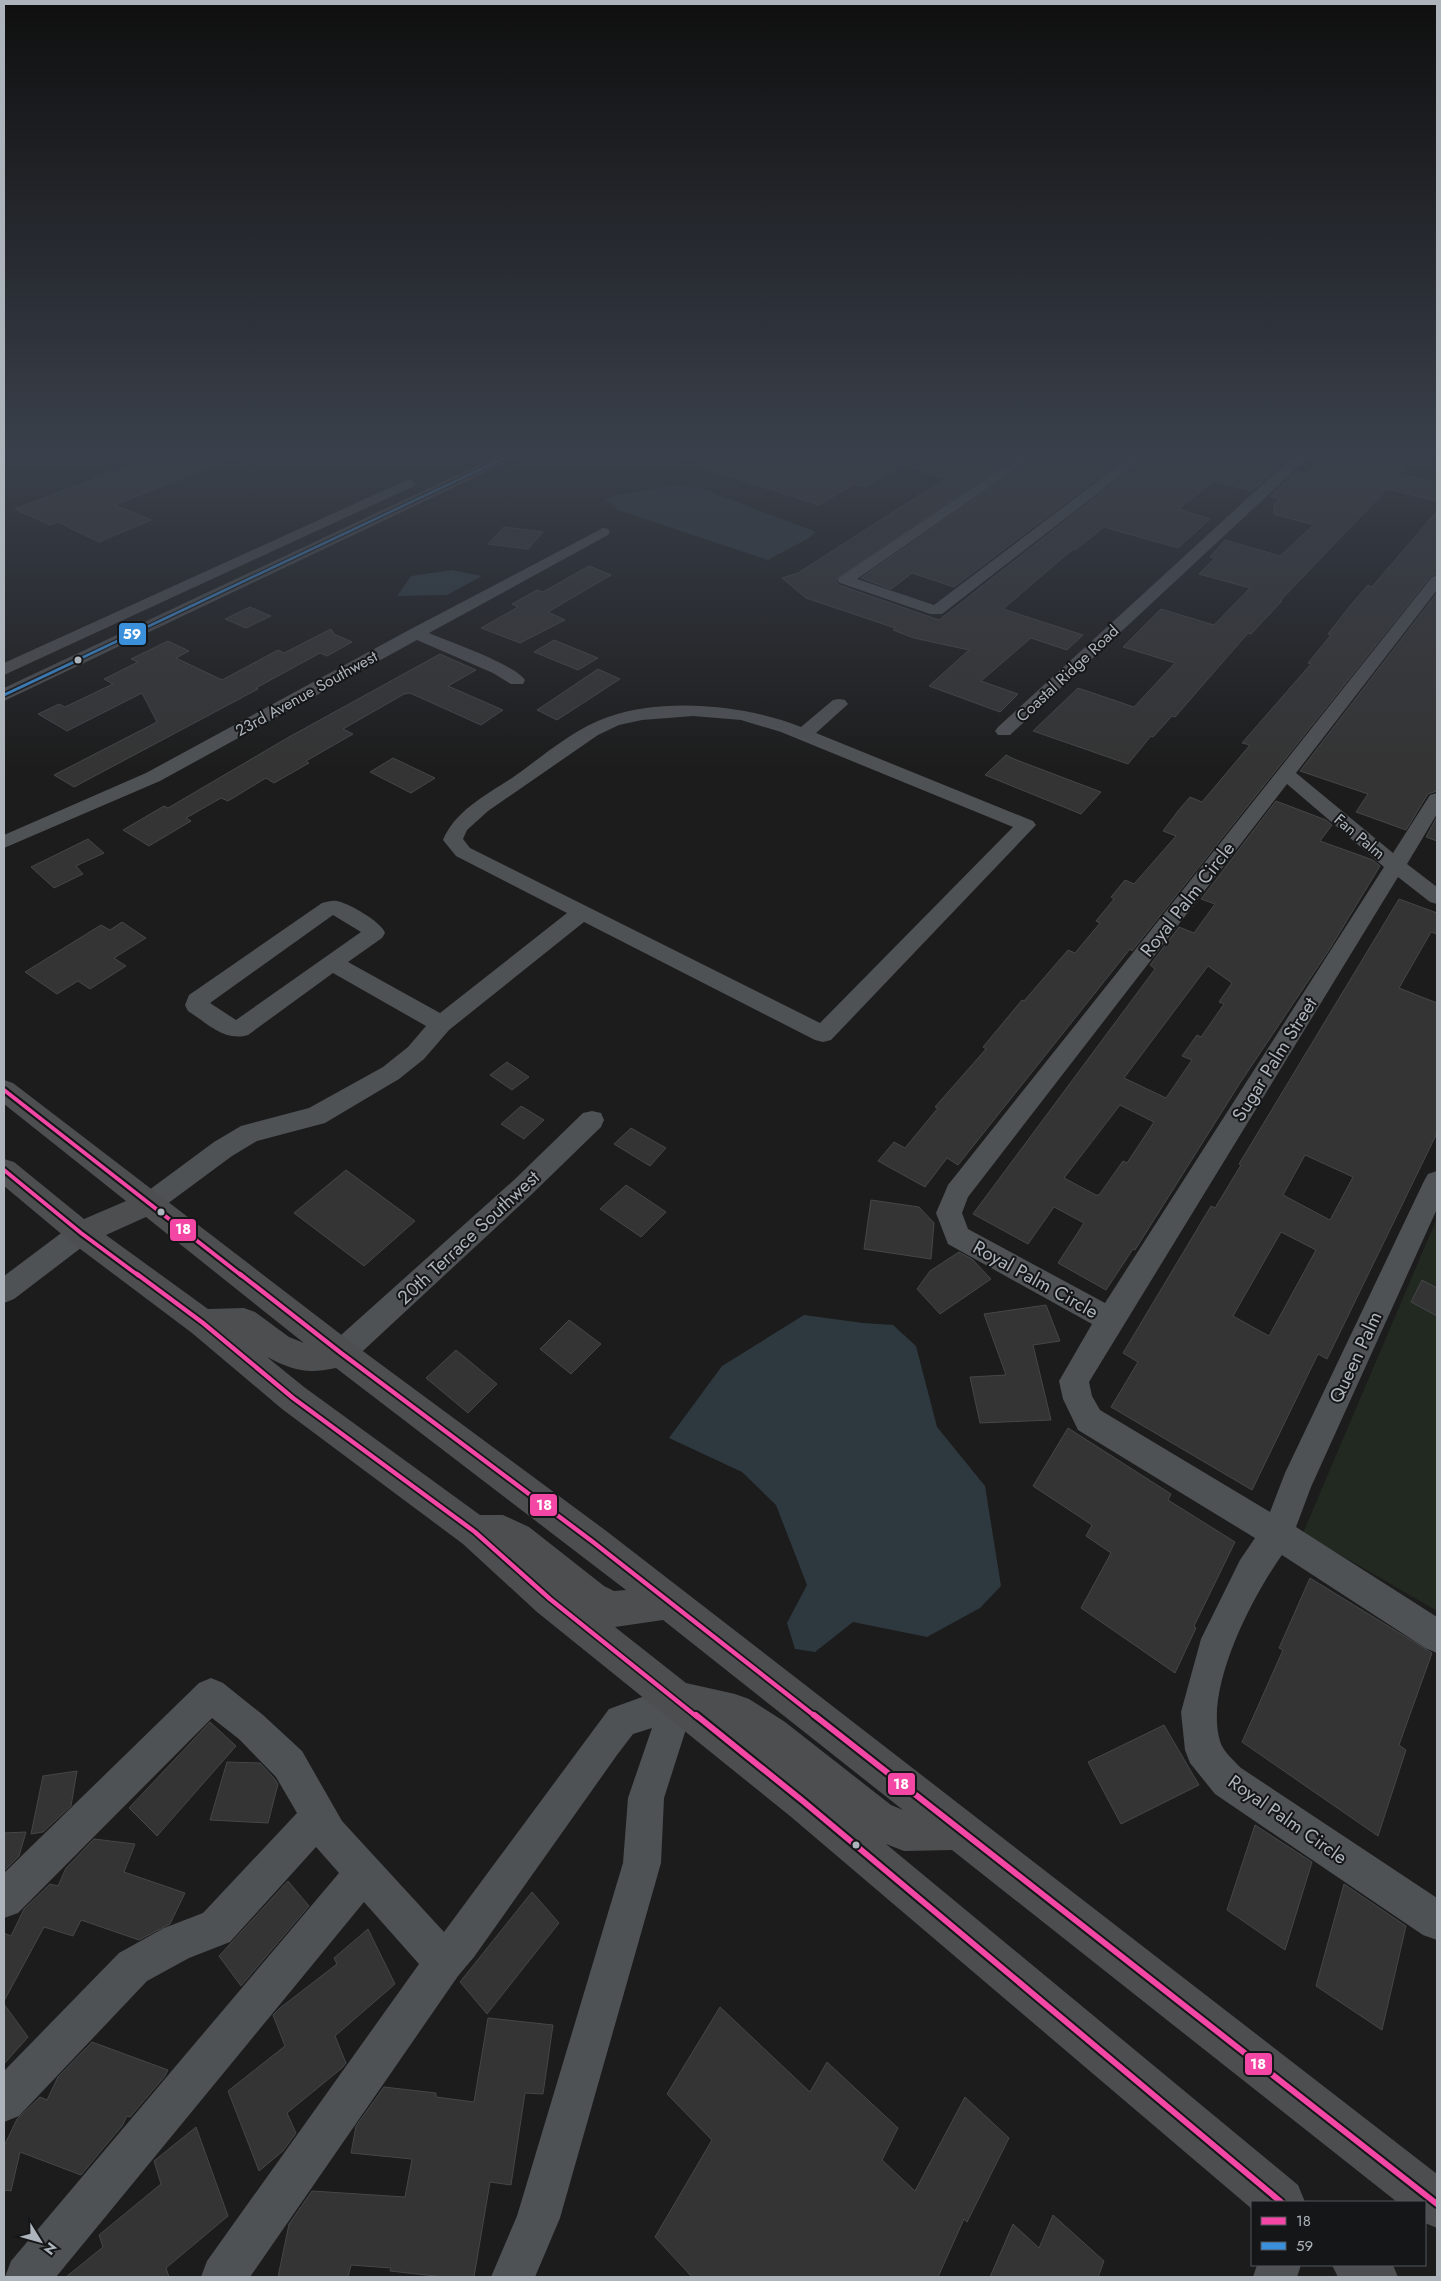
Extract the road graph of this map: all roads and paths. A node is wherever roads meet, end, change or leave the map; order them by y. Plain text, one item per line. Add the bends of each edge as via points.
1 (246, 558) edge
2 (271, 558) edge
3 (294, 558) edge
4 (554, 558) edge
5 (877, 558) edge
6 (1005, 558) edge
7 (1191, 558) edge
8 (1436, 584) edge
9 (205, 601) junction
10 (416, 633) junction
11 (4, 670) edge
12 (517, 680) dead end
13 (4, 695) edge
14 (839, 704) dead end
15 (1004, 730) dead end
16 (803, 735) junction
17 (1285, 773) junction
18 (1437, 799) edge
19 (4, 842) edge
20 (1395, 865) junction
21 (1437, 897) edge
22 (582, 912) junction
23 (332, 964) junction
24 (441, 1024) junction
25 (4, 1090) edge
26 (592, 1120) dead end
27 (4, 1170) edge
28 (1437, 1181) edge
29 (150, 1203) junction
30 (81, 1233) junction
31 (4, 1291) edge
32 (1110, 1320) junction
33 (203, 1323) junction
34 (341, 1353) junction
35 (475, 1532) junction
36 (1278, 1534) junction
37 (668, 1601) junction
38 (1437, 1636) edge
39 (678, 1701) junction
40 (318, 1816) junction
41 (959, 1829) junction
42 (363, 1874) junction
43 (4, 1899) edge
44 (1437, 1921) edge
45 (444, 1962) junction
46 (4, 2101) edge
47 (1280, 2201) edge
48 (1437, 2204) edge
49 (1359, 2266) edge
50 (27, 2277) edge
51 (223, 2277) edge
52 (513, 2277) edge
53 (1373, 2277) edge

1 - 11 main road
2 - 9 main road via 249,569
3 - 9 main road
4 - 10 street, 23rd Avenue Southwest
5 - 6 street via 845,580 936,611
7 - 15 street, Coastal Ridge Road
8 - 17 street, Royal Palm Circle
9 - 13 main road
10 - 12 street
10 - 19 street, 23rd Avenue Southwest via 153,777
14 - 16 street
16 - 22 street via 742,714 693,711 614,721 592,731 458,826 453,840 463,852
16 - 22 street via 1026,825 823,1034
17 - 20 street, Fan Palm
17 - 32 street, Royal Palm Circle via 957,1192 949,1213 957,1236
18 - 20 street, Sugar Palm Street
20 - 21 street, Fan Palm
20 - 32 street, Sugar Palm Street
22 - 24 street
23 - 23 street via 374,932 335,907 329,908 197,1001 196,1006 232,1029 240,1029
23 - 24 street
24 - 29 street via 416,1053 391,1073 316,1116 250,1133
25 - 29 main road
26 - 34 street, 20th Terrace Southwest via 524,1187
27 - 30 main road
28 - 36 street, Queen Palm via 1296,1484
29 - 30 main road
29 - 34 main road
30 - 31 street
30 - 33 main road
32 - 36 street, Royal Palm Circle via 1074,1381 1078,1399 1089,1420
33 - 34 main road via 244,1322 296,1356 314,1358
33 - 35 main road via 293,1398
34 - 37 main road
35 - 37 main road via 503,1532 517,1539 593,1601 611,1608 627,1609
35 - 39 main road via 550,1599
36 - 38 street
36 - 44 street, Royal Palm Circle via 1251,1571 1213,1651 1198,1712 1203,1750 1228,1781
37 - 41 main road
39 - 41 main road via 735,1713 771,1736 877,1820 904,1831
39 - 45 street via 621,1721
39 - 47 main road via 804,1802
39 - 52 street via 646,1798 642,1863 538,2218
40 - 42 street
40 - 43 street via 289,1764 211,1694
40 - 46 street via 216,1928 178,1942 134,1967
41 - 48 main road
42 - 45 street
42 - 50 street
45 - 51 street
49 - 53 main road

